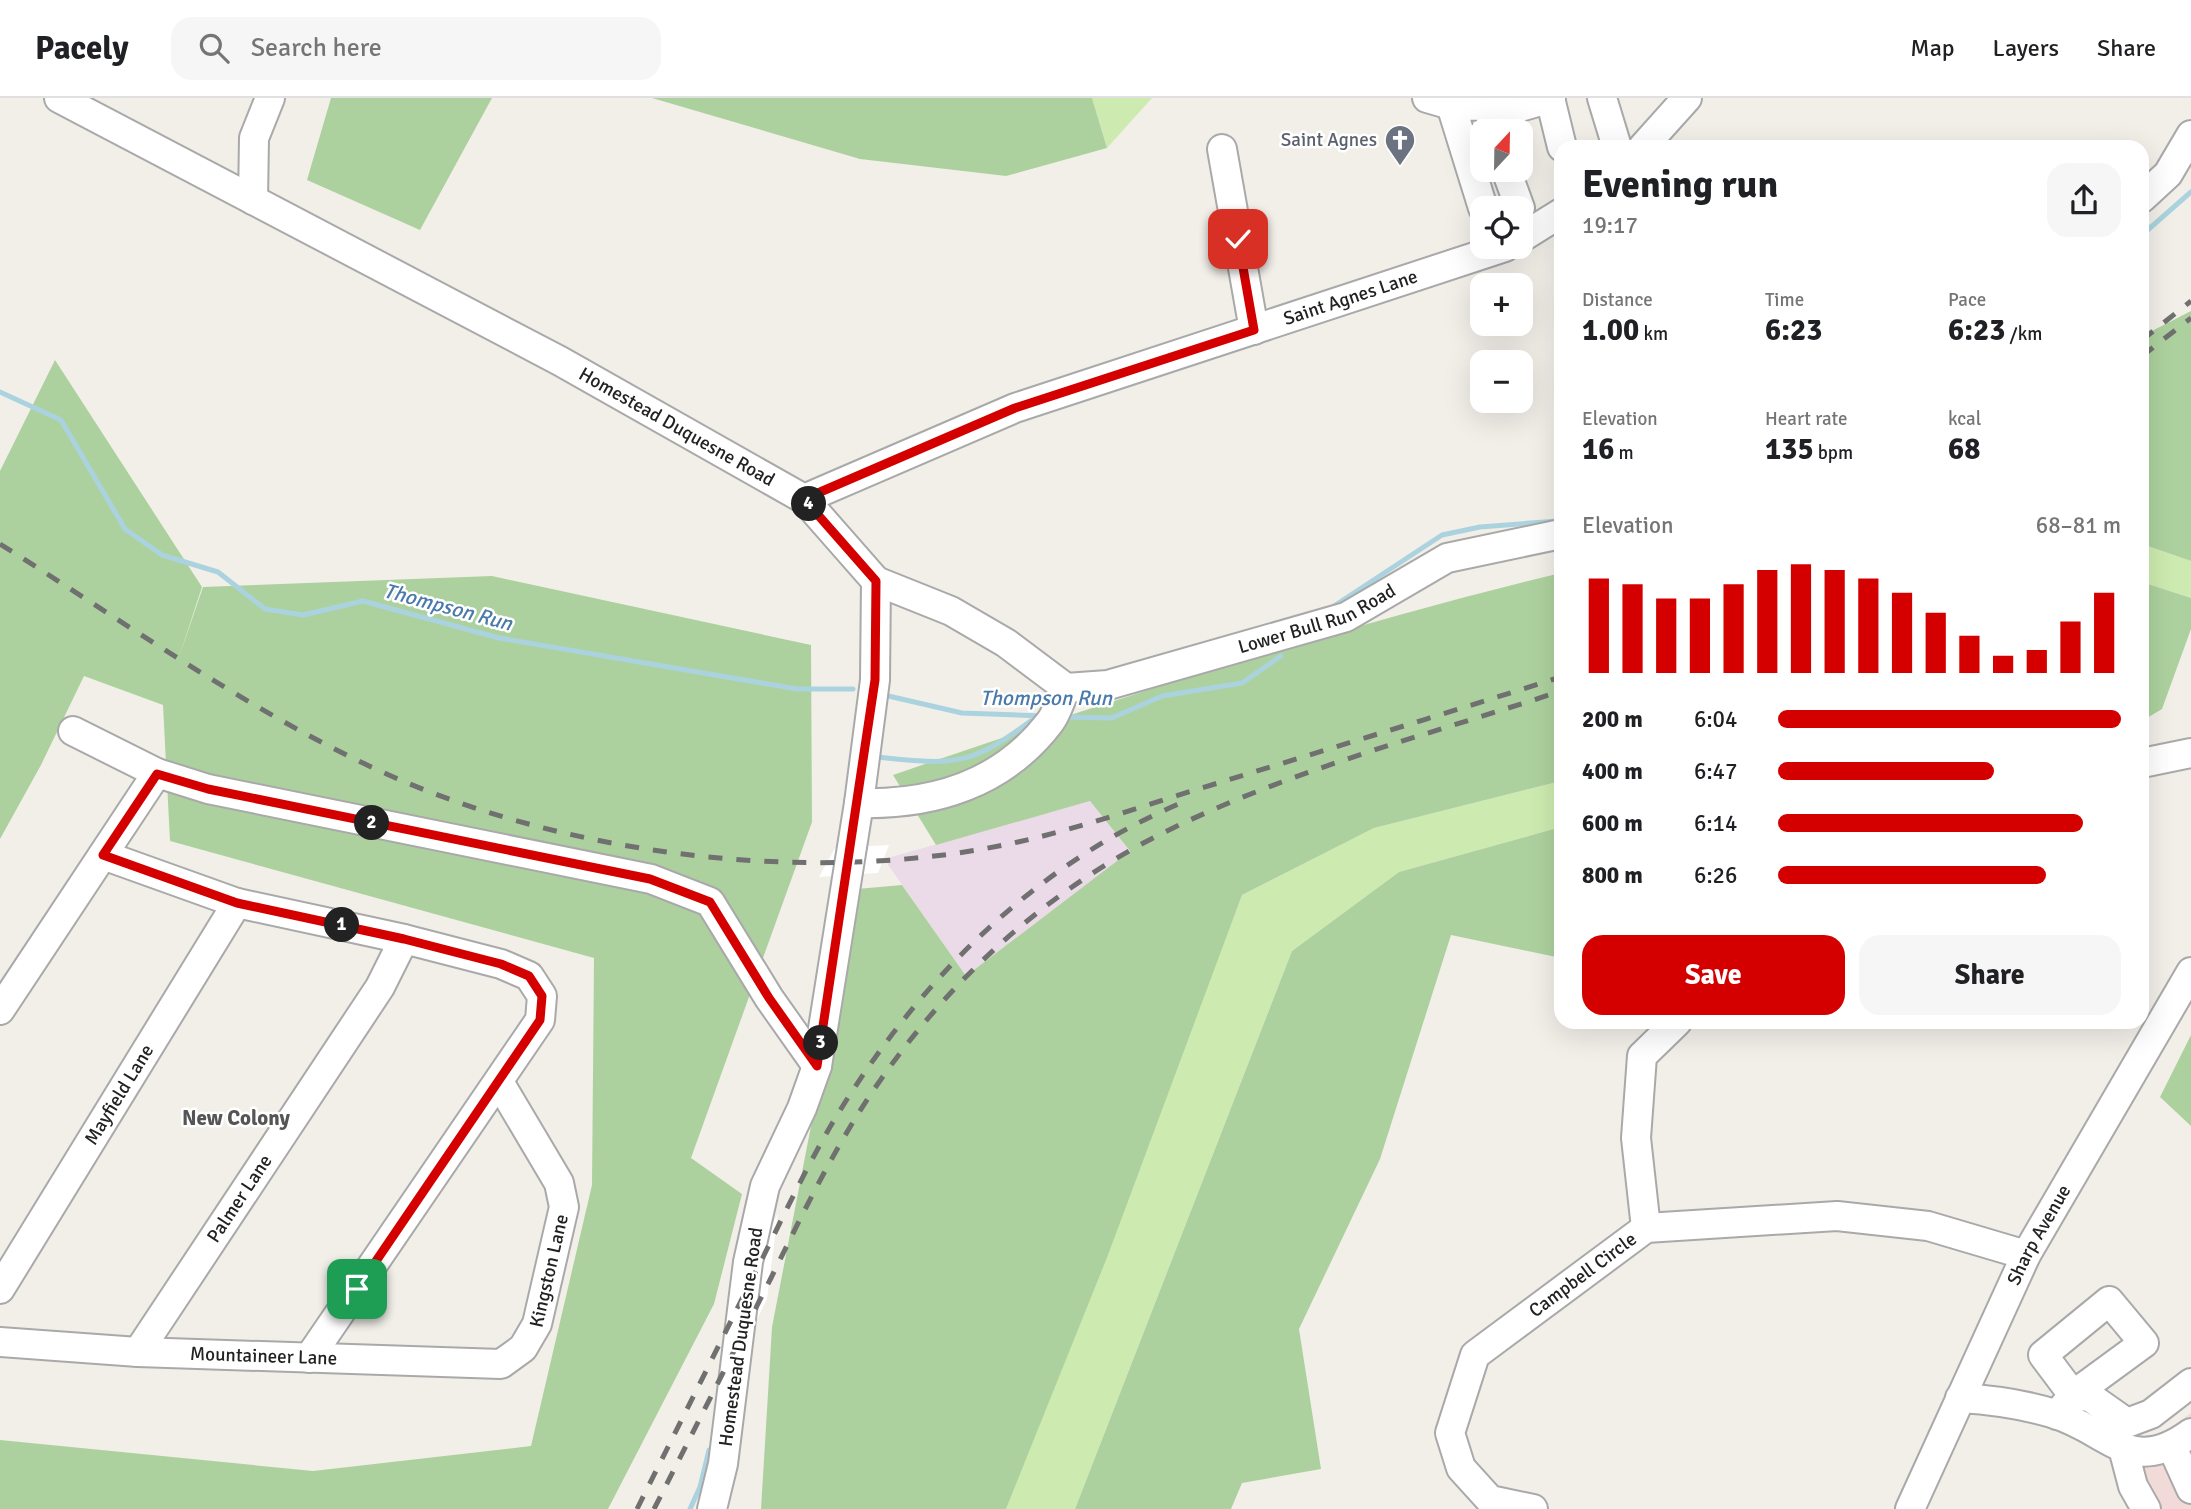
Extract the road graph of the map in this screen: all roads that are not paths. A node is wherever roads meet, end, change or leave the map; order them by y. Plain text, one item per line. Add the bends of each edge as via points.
1 (59, 98) edge
2 (270, 98) edge
3 (1550, 98) edge
4 (1602, 98) edge
5 (1681, 99) edge
6 (1439, 101) edge
7 (1491, 118) edge
8 (2191, 135) edge
9 (1560, 140) edge
10 (1615, 140) edge
11 (1649, 140) edge
12 (1222, 149) dead end
13 (2149, 192) edge
14 (1478, 196) edge
15 (253, 200) junction
16 (1554, 216) edge
17 (1533, 225) edge
18 (1470, 249) edge
19 (1254, 330) junction
20 (804, 499) junction
21 (1554, 535) edge
22 (876, 581) junction
23 (1058, 706) junction
24 (73, 731) dead end
25 (2191, 753) edge
26 (2149, 762) edge
27 (157, 774) junction
28 (859, 803) junction
29 (103, 855) junction
30 (237, 903) junction
31 (404, 939) junction
32 (2191, 972) edge
33 (0, 1010) edge
34 (2152, 1020) edge
35 (1670, 1029) edge
36 (2147, 1029) edge
37 (817, 1066) junction
38 (499, 1082) junction
39 (1646, 1228) junction
40 (2026, 1255) junction
41 (0, 1289) edge
42 (0, 1342) edge
43 (523, 1348) joint
44 (138, 1352) junction
45 (309, 1358) junction
46 (2191, 1383) edge
47 (1961, 1398) junction
48 (2065, 1405) junction
49 (2181, 1440) edge
50 (2123, 1448) junction
51 (2191, 1489) edge
52 (712, 1509) edge
53 (1533, 1509) edge
54 (1910, 1509) edge
55 (2146, 1509) edge

1 - 15 street, Homestead Duquesne Road
2 - 15 street via 254,138
3 - 7 street
3 - 9 street
4 - 10 street
5 - 11 street
6 - 7 street
6 - 14 street
8 - 13 street via 2168,174
12 - 19 street
15 - 20 street, Homestead Duquesne Road via 560,361
16 - 17 street, Saint Agnes Lane
18 - 19 street, Saint Agnes Lane
19 - 20 street, Saint Agnes Lane via 1015,408
20 - 22 street, Homestead Duquesne Road
21 - 23 street, Lower Bull Run Road via 1447,558 1346,617 1108,685
22 - 23 street via 951,611 1006,643
22 - 28 street, Homestead Duquesne Road via 875,680
23 - 28 street via 1012,760 962,789 900,804
24 - 27 street
25 - 26 street
27 - 29 street
27 - 37 street via 208,789 650,879 710,902
28 - 37 street, Homestead Duquesne Road
29 - 30 street
29 - 33 street
30 - 31 street
30 - 41 street, Mayfield Lane
31 - 38 street via 501,964 529,976 542,996 540,1020
31 - 44 street, Palmer Lane via 380,987
32 - 34 street, Sharp Avenue
35 - 39 street via 1642,1056 1636,1138
36 - 40 street, Sharp Avenue
37 - 52 street, Homestead Duquesne Road via 765,1186 748,1262 723,1464
38 - 43 street, Kingston Lane via 559,1183 564,1207 537,1324
38 - 45 street
39 - 40 street, Campbell Circle via 1837,1216 1928,1226
39 - 53 street, Campbell Circle via 1475,1355 1450,1433 1461,1468 1490,1500
40 - 47 street, Sharp Avenue
42 - 44 street, Mountaineer Lane
43 - 45 street, Mountaineer Lane via 501,1364
44 - 45 street, Mountaineer Lane
46 - 48 street via 2151,1413 2127,1423 2090,1397
47 - 48 street
47 - 54 street, Sharp Avenue
48 - 50 street
49 - 50 street via 2134,1453
49 - 51 street
50 - 55 street via 2133,1486

